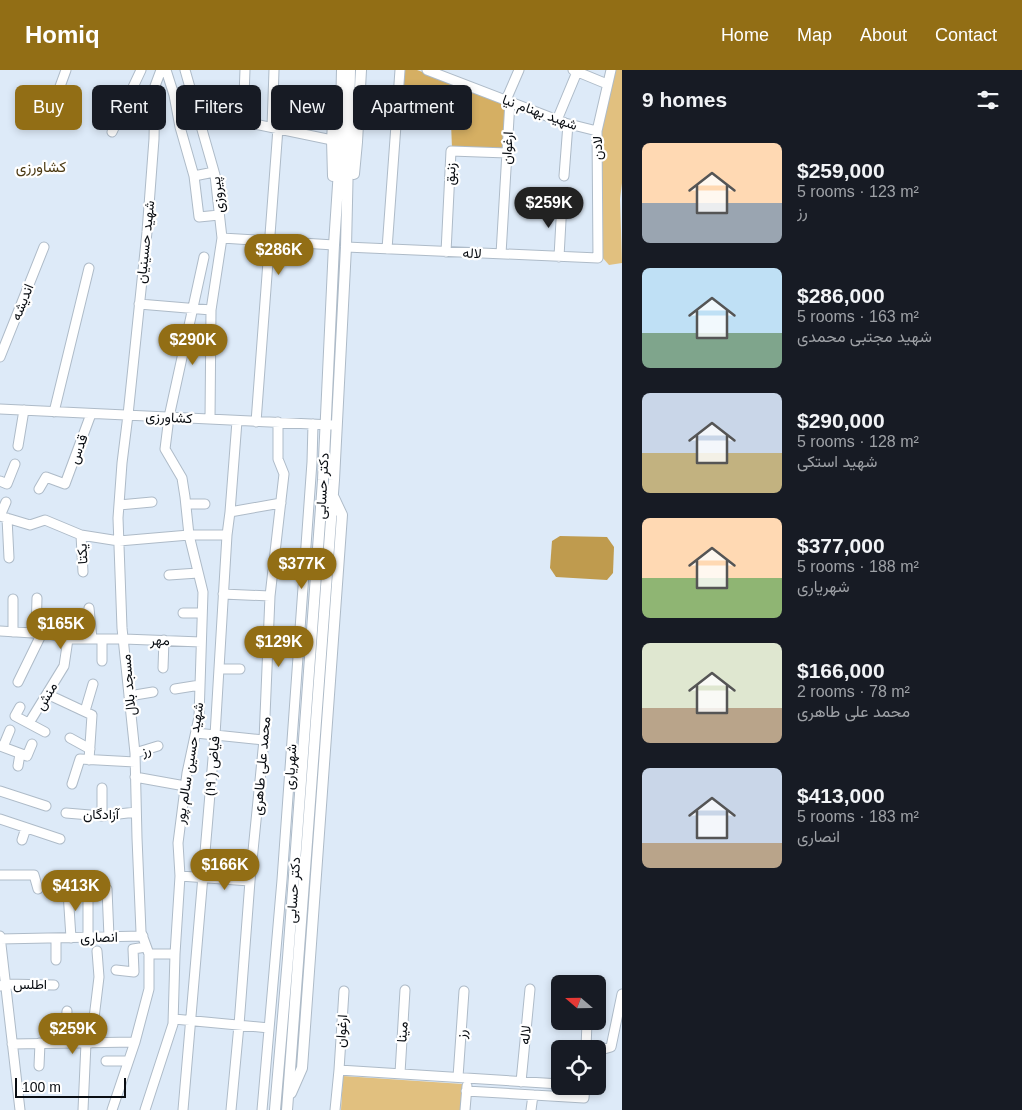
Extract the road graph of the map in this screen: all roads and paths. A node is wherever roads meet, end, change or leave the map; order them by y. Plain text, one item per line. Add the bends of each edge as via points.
1 (66, 70) edge
2 (141, 70) edge
3 (161, 70) edge
4 (166, 70) edge
5 (185, 70) edge
6 (245, 70) edge
7 (274, 70) edge
8 (335, 70) edge
9 (342, 70) edge
10 (350, 70) edge
11 (360, 70) edge
12 (400, 70) edge
13 (427, 70) edge
14 (519, 70) edge
15 (611, 70) edge
16 (575, 71) edge
17 (607, 84) junction
18 (61, 85) edge
19 (189, 85) edge
20 (244, 85) edge
21 (274, 85) edge
22 (359, 85) edge
23 (399, 85) edge
24 (508, 100) junction
25 (557, 120) junction
26 (568, 124) junction
27 (202, 130) edge
28 (275, 130) edge
29 (284, 130) edge
30 (357, 130) edge
31 (395, 130) edge
32 (597, 131) junction
33 (112, 132) dead end
34 (332, 140) junction
35 (507, 153) junction
36 (214, 172) junction
37 (194, 176) junction
38 (564, 176) dead end
39 (562, 202) dead end
40 (219, 216) junction
41 (222, 238) junction
42 (269, 241) junction
43 (334, 245) junction
44 (44, 247) dead end
45 (346, 247) junction
46 (387, 249) junction
47 (446, 252) junction
48 (501, 254) junction
49 (204, 257) dead end
50 (559, 257) junction
51 (598, 258) joint
52 (89, 268) dead end
53 (138, 304) junction
54 (193, 309) junction
55 (211, 310) junction
56 (0, 357) edge
57 (0, 409) edge
58 (24, 410) junction
59 (54, 412) junction
60 (91, 414) junction
61 (128, 415) junction
62 (169, 417) junction
63 (210, 419) junction
64 (237, 421) junction
65 (256, 422) junction
66 (278, 422) junction
67 (314, 424) junction
68 (325, 424) junction
69 (337, 425) junction
70 (18, 446) dead end
71 (15, 464) dead end
72 (0, 481) edge
73 (39, 490) dead end
74 (6, 502) dead end
75 (152, 502) dead end
76 (186, 504) junction
77 (205, 504) dead end
78 (281, 504) junction
79 (119, 505) junction
80 (230, 512) junction
81 (4, 517) edge
82 (227, 534) junction
83 (81, 535) junction
84 (189, 535) junction
85 (119, 541) junction
86 (8, 558) dead end
87 (83, 572) dead end
88 (198, 573) junction
89 (169, 575) dead end
90 (223, 594) junction
91 (270, 596) junction
92 (36, 598) dead end
93 (13, 599) dead end
94 (89, 608) dead end
95 (202, 613) junction
96 (183, 614) dead end
97 (0, 631) edge
98 (13, 632) junction
99 (39, 633) junction
100 (68, 639) junction
101 (92, 639) junction
102 (102, 639) junction
103 (124, 639) junction
104 (164, 640) junction
105 (201, 642) junction
106 (102, 661) dead end
107 (163, 668) dead end
108 (240, 669) dead end
109 (219, 670) junction
110 (18, 682) dead end
111 (93, 684) dead end
112 (200, 685) junction
113 (175, 690) dead end
114 (153, 692) dead end
115 (47, 694) junction
116 (129, 696) junction
117 (20, 707) dead end
118 (85, 711) junction
119 (29, 723) junction
120 (10, 730) dead end
121 (44, 732) dead end
122 (196, 733) junction
123 (215, 735) junction
124 (70, 738) dead end
125 (264, 740) junction
126 (32, 744) dead end
127 (158, 746) dead end
128 (1, 747) edge
129 (90, 749) junction
130 (20, 754) junction
131 (135, 758) junction
132 (84, 760) junction
133 (18, 766) dead end
134 (135, 777) junction
135 (72, 784) dead end
136 (185, 786) junction
137 (102, 788) dead end
138 (0, 791) edge
139 (46, 806) dead end
140 (136, 812) junction
141 (66, 813) dead end
142 (102, 816) junction
143 (0, 819) edge
144 (26, 828) junction
145 (60, 839) dead end
146 (22, 840) dead end
147 (0, 875) edge
148 (180, 876) junction
149 (202, 877) junction
150 (250, 881) junction
151 (88, 888) dead end
152 (38, 889) dead end
153 (107, 889) dead end
154 (68, 892) dead end
155 (143, 936) junction
156 (0, 937) edge
157 (88, 937) junction
158 (109, 937) junction
159 (56, 938) junction
160 (71, 938) junction
161 (147, 951) junction
162 (97, 952) dead end
163 (1, 953) edge
164 (175, 954) junction
165 (56, 960) dead end
166 (116, 970) dead end
167 (3, 985) edge
168 (54, 985) dead end
169 (530, 989) dead end
170 (405, 990) dead end
171 (344, 991) dead end
172 (464, 991) dead end
173 (622, 994) edge
174 (66, 1011) dead end
175 (174, 1019) junction
176 (190, 1020) junction
177 (239, 1025) junction
178 (269, 1028) junction
179 (135, 1042) junction
180 (40, 1043) junction
181 (65, 1043) junction
182 (88, 1043) junction
183 (12, 1044) junction
184 (606, 1048) edge
185 (106, 1061) dead end
186 (128, 1061) junction
187 (40, 1066) dead end
188 (339, 1070) junction
189 (400, 1073) junction
190 (463, 1078) junction
191 (521, 1082) junction
192 (551, 1084) edge
193 (466, 1091) junction
194 (532, 1095) junction
195 (584, 1095) edge
196 (288, 1105) edge
197 (20, 1110) edge
198 (83, 1110) edge
199 (112, 1110) edge
200 (145, 1110) edge
201 (183, 1110) edge
202 (231, 1110) edge
203 (262, 1110) edge
204 (275, 1110) edge
205 (335, 1110) edge
206 (465, 1110) edge
207 (531, 1110) edge

1 - 18 street
2 - 33 street
3 - 53 street, شهید حسینیان via 155,86 154,139
4 - 37 street
5 - 19 street, پیروزی
6 - 20 street
7 - 21 street
8 - 34 main road
9 - 43 main road, دکتر حسابی
10 - 45 main road, دکتر حسابی
11 - 22 main road
12 - 23 street
13 - 24 street, شهید بهنام نیا
14 - 24 street
15 - 17 street, لادن
16 - 17 street
16 - 25 street
17 - 32 street, لادن
24 - 25 street, شهید بهنام نیا
24 - 35 street, ارغوان
25 - 26 street, شهید بهنام نیا
26 - 32 street, شهید بهنام نیا
26 - 38 street
27 - 36 street, پیروزی
28 - 42 street
29 - 34 street
30 - 45 main road
31 - 46 street
32 - 51 street, لادن
34 - 43 main road
35 - 47 street, زنبق via 451,151
35 - 48 street, ارغوان
36 - 37 street
36 - 40 street, پیروزی
37 - 40 street via 199,217
39 - 50 street
40 - 41 street, پیروزی
41 - 42 street
41 - 55 street, پیروزی
42 - 43 street
42 - 65 street
43 - 68 main road, دکتر حسابی
44 - 56 street, اندیشه
45 - 46 street, لاله
45 - 69 main road, دکتر حسابی
46 - 47 street, لاله
47 - 48 street, لاله
48 - 50 street, لاله
49 - 54 street, شهید حسین سالم پور
50 - 51 street, لاله
52 - 59 street
53 - 54 street
53 - 61 street, شهید حسینیان
54 - 55 street
54 - 62 street, شهید حسین سالم پور
55 - 63 street, پیروزی
57 - 58 street, کشاورزی
58 - 59 street, کشاورزی
58 - 70 street
59 - 60 street, کشاورزی
60 - 61 street, کشاورزی
60 - 73 street, قدس via 65,484 46,477
61 - 62 street, کشاورزی
61 - 79 street, مسجد بلال
62 - 63 street, کشاورزی
62 - 76 street, شهید حسین سالم پور via 165,449 182,478
63 - 64 street, کشاورزی
64 - 65 street, کشاورزی
64 - 80 street, فیاض ( ۱۹)
65 - 66 street, کشاورزی
66 - 67 street, کشاورزی
66 - 78 street, محمد علی طاهری via 278,459 284,474
67 - 68 street, کشاورزی
67 - 178 street, شهریاری
68 - 69 street, کشاورزی
68 - 204 main road, دکتر حسابی
69 - 196 main road, دکتر حسابی
71 - 72 street via 7,484
74 - 81 street
75 - 79 street
76 - 77 street
76 - 84 street, شهید حسین سالم پور
78 - 80 street
78 - 91 street, محمد علی طاهری
79 - 85 street, مسجد بلال
80 - 82 street, فیاض ( ۱۹)
81 - 83 street via 30,525 45,520
81 - 86 street
82 - 84 street
82 - 90 street, فیاض ( ۱۹)
83 - 85 street
83 - 87 street, یکتا
84 - 85 street
84 - 88 street, شهید حسین سالم پور
85 - 103 street, مسجد بلال
88 - 89 street
88 - 95 street, شهید حسین سالم پور via 203,592
90 - 91 street
90 - 109 street, فیاض ( ۱۹)
91 - 125 street, محمد علی طاهری
92 - 99 street
93 - 98 street
94 - 101 street
95 - 96 street
95 - 105 street, شهید حسین سالم پور
97 - 98 street, مهر
98 - 99 street, مهر
99 - 100 street, مهر
99 - 110 street
100 - 101 street, مهر
100 - 115 street, منش via 64,666
101 - 102 street, مهر
102 - 103 street, مهر
102 - 106 street
103 - 104 street, مهر
103 - 116 street, مسجد بلال
104 - 105 street, مهر
104 - 107 street
105 - 112 street, شهید حسین سالم پور
108 - 109 street
109 - 123 street, فیاض ( ۱۹)
111 - 118 street
112 - 113 street
112 - 122 street, شهید حسین سالم پور
114 - 116 street
115 - 118 street
115 - 119 street, منش
116 - 131 street, مسجد بلال
117 - 119 street via 15,716
118 - 129 street via 92,715
119 - 121 street
120 - 128 street
122 - 123 street
122 - 136 street, شهید حسین سالم پور
123 - 125 street
123 - 149 street, فیاض ( ۱۹)
124 - 129 street
125 - 150 street, محمد علی طاهری
126 - 130 street via 27,756
127 - 131 street, رز
128 - 130 street
129 - 132 street
130 - 133 street
131 - 132 street, رز
131 - 134 street, مسجد بلال
132 - 135 street
134 - 136 street
134 - 140 street, مسجد بلال
136 - 148 street, شهید حسین سالم پور via 178,843
137 - 142 street
138 - 139 street
140 - 142 street, آزادگان
140 - 155 street, مسجد بلال
141 - 142 street, آزادگان
143 - 144 street
144 - 145 street
144 - 146 street
147 - 152 street via 34,875
148 - 149 street
148 - 164 street, شهید حسین سالم پور
149 - 150 street
149 - 176 street, فیاض ( ۱۹)
150 - 177 street, محمد علی طاهری
151 - 157 street
153 - 158 street
154 - 160 street
155 - 158 street, انصاری
155 - 161 street, مسجد بلال
156 - 159 street, انصاری
156 - 163 street
157 - 158 street, انصاری
157 - 160 street, انصاری
159 - 160 street, انصاری
159 - 165 street
161 - 164 street
161 - 166 street via 133,949 134,972
161 - 179 street via 150,988
162 - 182 street via 99,977
163 - 167 street
164 - 175 street, شهید حسین سالم پور
167 - 168 street, اطلس
167 - 183 street
169 - 191 street, لاله
170 - 189 street, مینا
171 - 188 street, ارغوان
172 - 190 street, رز
173 - 184 street via 611,1047
174 - 181 street
175 - 176 street
175 - 200 street, شهید حسین سالم پور
176 - 177 street
176 - 201 street, فیاض ( ۱۹)
177 - 178 street
177 - 202 street, محمد علی طاهری
178 - 203 street, شهریاری
179 - 182 street
179 - 186 street
180 - 181 street
180 - 183 street
180 - 187 street
181 - 182 street
182 - 198 street
183 - 197 street
185 - 186 street
186 - 199 street
188 - 189 street
188 - 205 street, ارغوان
189 - 190 street
190 - 191 street
190 - 193 street, رز
191 - 192 street
193 - 194 street
193 - 206 street, رز
194 - 195 street via 584,1098
194 - 207 street

